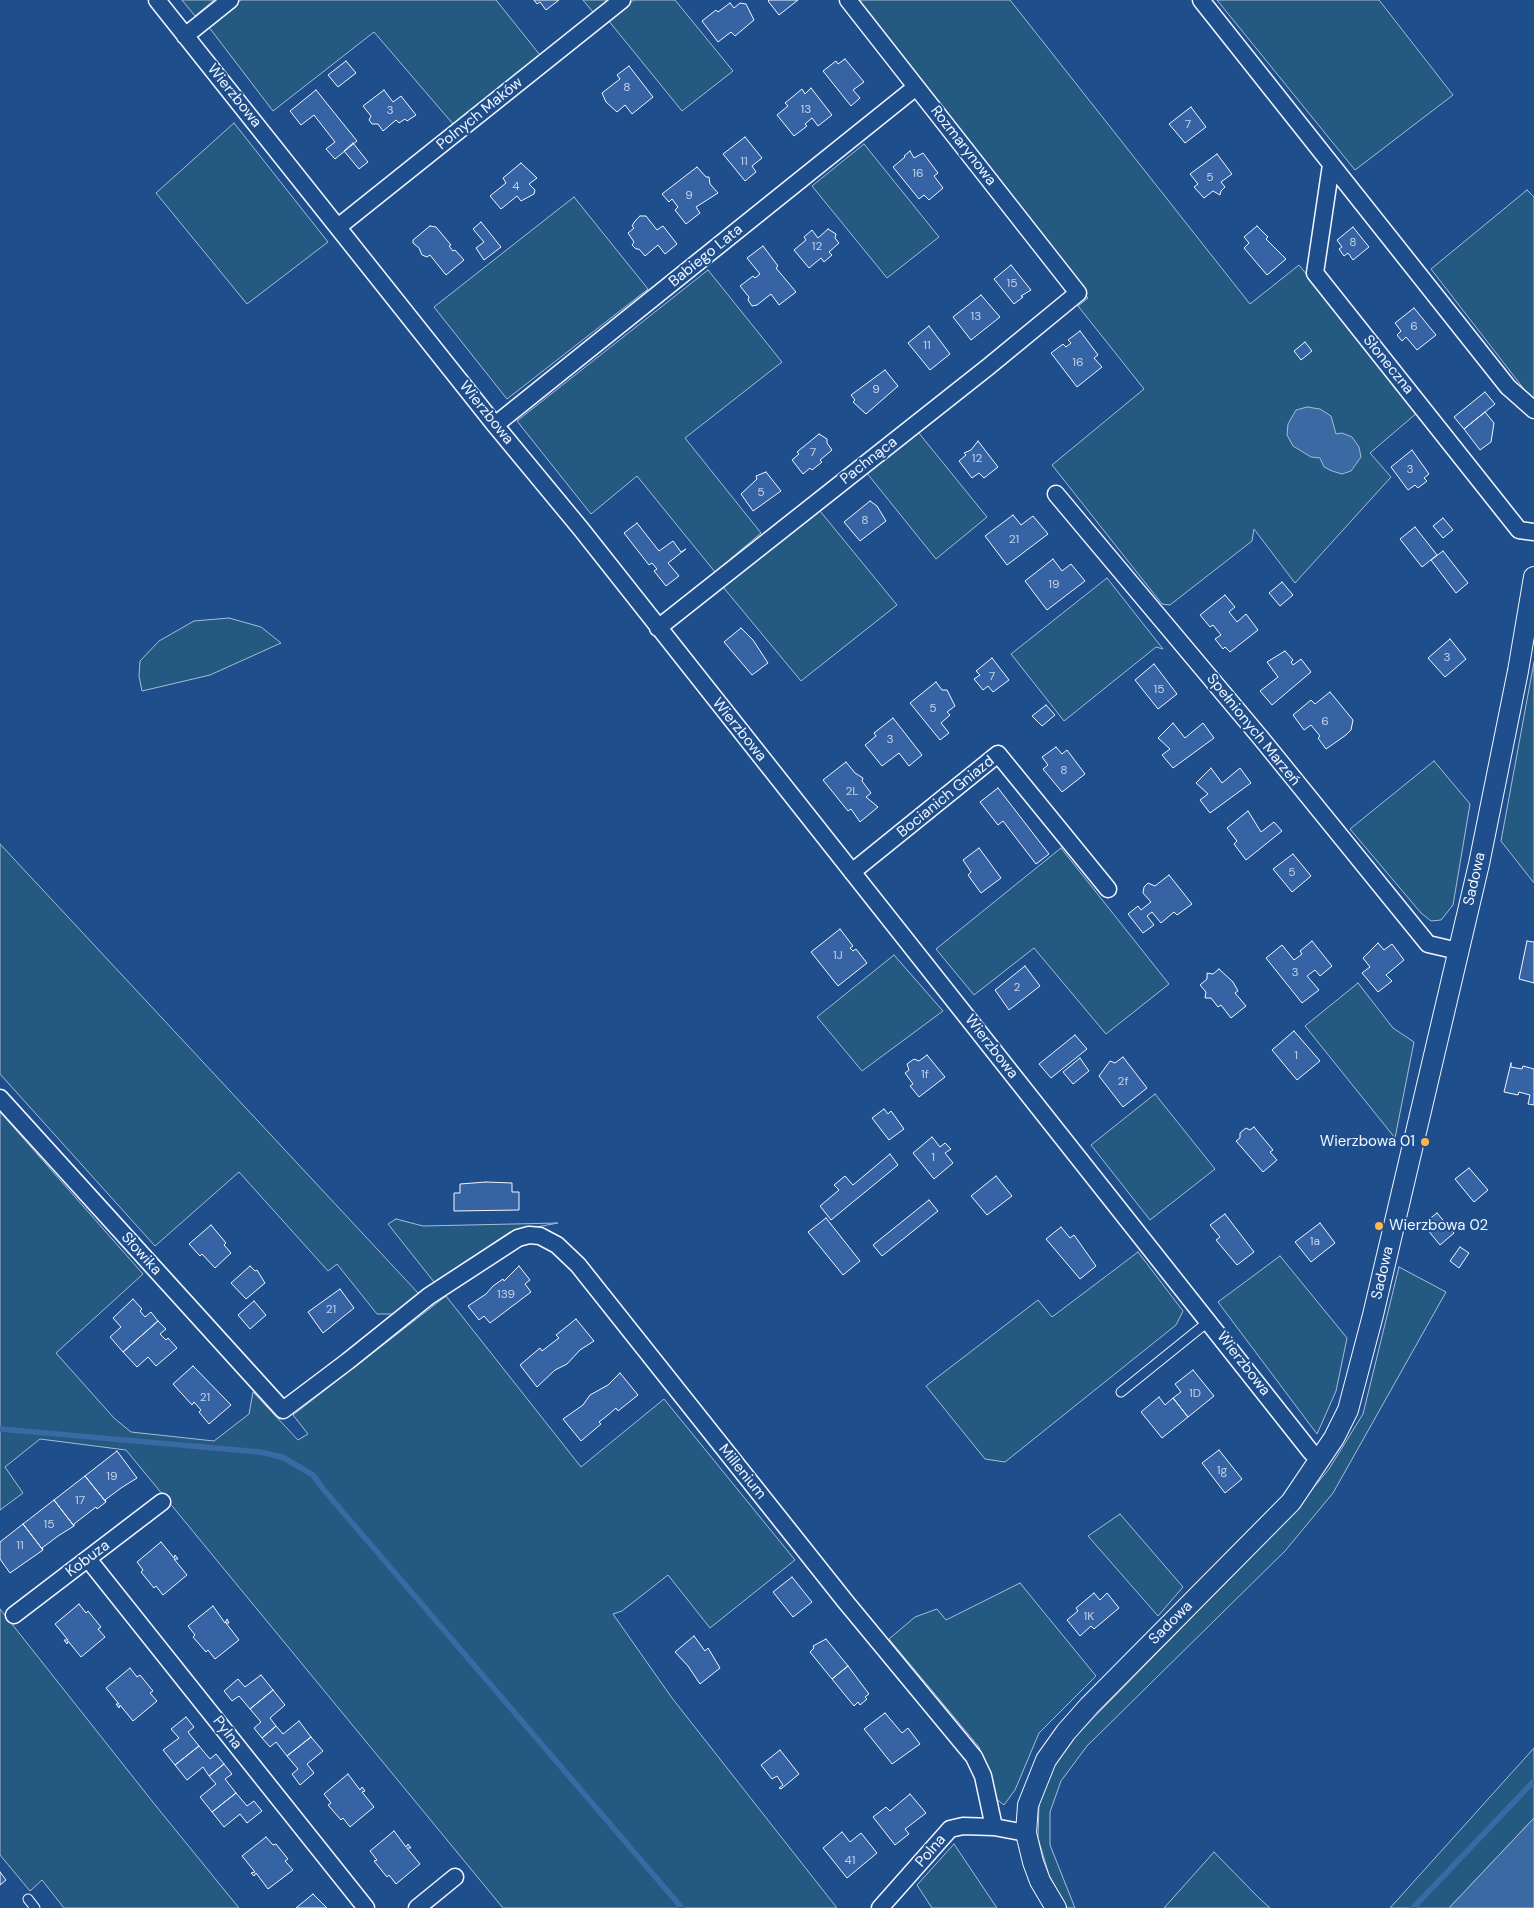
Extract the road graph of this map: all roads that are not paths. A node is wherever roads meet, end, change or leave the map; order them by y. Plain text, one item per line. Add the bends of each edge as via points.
1 (157, 0) edge
2 (230, 0) edge
3 (622, 0) edge
4 (848, 0) edge
5 (1201, 0) edge
6 (186, 36) junction
7 (916, 88) junction
8 (1331, 165) junction
9 (338, 227) junction
10 (1078, 293) joint
11 (1534, 410) edge
12 (495, 425) junction
13 (1056, 494) dead end
14 (1534, 532) edge
15 (1534, 577) edge
16 (658, 628) junction
17 (852, 872) junction
18 (1108, 889) dead end
19 (1458, 951) junction
20 (0, 1098) edge
21 (429, 1296) joint
22 (1209, 1321) junction
23 (1121, 1392) dead end
24 (1320, 1460) junction
25 (162, 1502) dead end
26 (88, 1559) junction
27 (14, 1615) dead end
28 (994, 1827) junction
29 (1026, 1833) junction
30 (455, 1878) dead end
31 (28, 1899) dead end
32 (35, 1908) edge
33 (366, 1908) edge
34 (417, 1908) edge
35 (880, 1908) edge
36 (1056, 1908) edge

1 - 6 street, Wierzbowa
2 - 6 street
3 - 9 street, Polnych Maków
4 - 7 street, Rozmarynowa
5 - 8 street
6 - 9 street, Wierzbowa
7 - 10 street, Rozmarynowa
7 - 12 street, Babiego Lata
8 - 11 street via 1508,387
8 - 14 street, Słoneczna via 1315,273 1519,530
9 - 12 street, Wierzbowa
10 - 16 street, Pachnąca
12 - 16 street, Wierzbowa
13 - 19 street, Spełnionych Marzeń via 1428,944
15 - 19 street, Sadowa via 1498,771
16 - 17 street, Wierzbowa
17 - 18 street, Bocianich Gniazd via 998,754
17 - 22 street, Wierzbowa
19 - 24 street, Sadowa via 1356,1382 1341,1426
20 - 21 street, Słowika via 283,1410
21 - 28 street, Millenium via 518,1238 540,1236 557,1245 578,1265 845,1601 974,1757 984,1776
22 - 23 lane
22 - 24 street, Wierzbowa via 1310,1452
24 - 29 street, Sadowa via 1280,1514 1066,1732 1046,1760 1036,1782 1028,1804
25 - 26 street, Kobuza
26 - 27 street, Kobuza
26 - 33 street, Pylna
28 - 29 street, Polna
28 - 35 street, Polna via 950,1829
29 - 36 street via 1040,1880
30 - 34 street
31 - 32 lane

